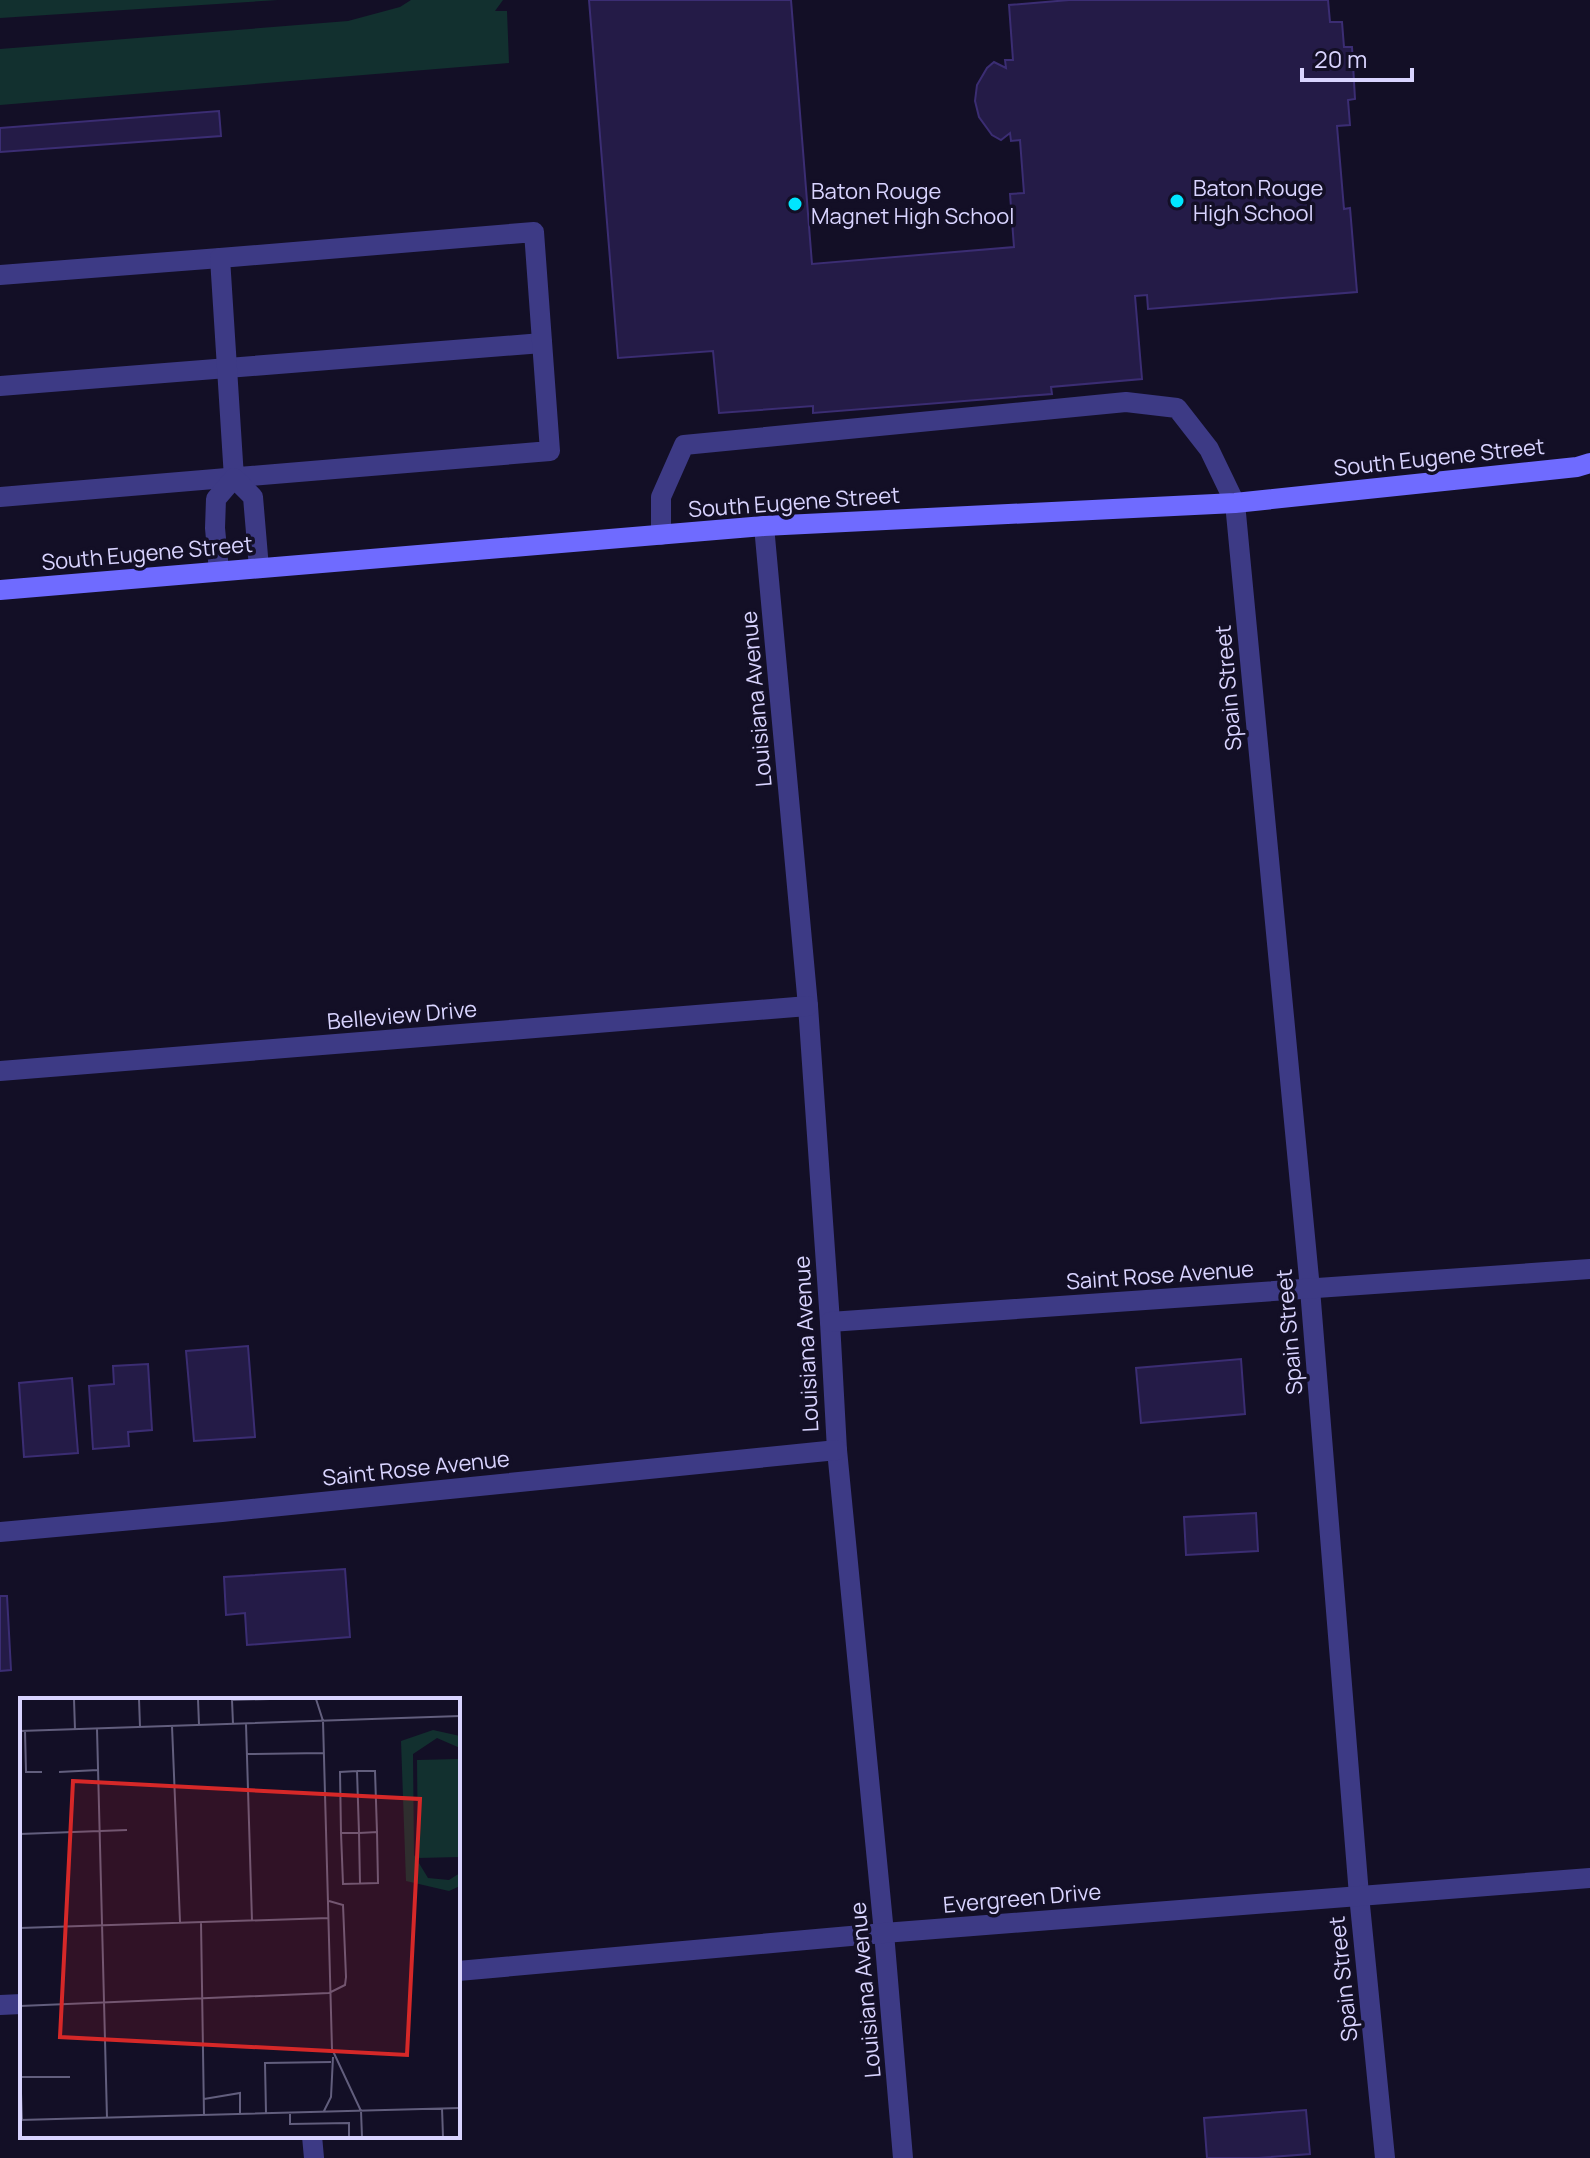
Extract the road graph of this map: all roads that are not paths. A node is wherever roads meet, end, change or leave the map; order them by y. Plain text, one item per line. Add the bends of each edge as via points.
1 (220, 258) junction
2 (0, 275) edge
3 (542, 343) junction
4 (227, 367) junction
5 (0, 386) edge
6 (1590, 463) edge
7 (234, 478) junction
8 (0, 497) edge
9 (1235, 503) junction
10 (764, 526) junction
11 (661, 535) junction
12 (259, 568) junction
13 (219, 571) junction
14 (0, 590) edge
15 (808, 1006) junction
16 (0, 1071) edge
17 (1590, 1269) edge
18 (1310, 1289) junction
19 (830, 1322) junction
20 (837, 1450) junction
21 (0, 1532) edge
22 (1590, 1878) edge
23 (1359, 1895) junction
24 (884, 1933) junction
25 (460, 1971) edge
26 (20, 2004) edge
27 (0, 2005) edge
28 (312, 2138) edge
29 (314, 2158) edge
30 (903, 2158) edge
31 (1385, 2158) edge

1 - 2 street
1 - 3 street via 534,232
1 - 4 street
3 - 4 street
3 - 7 street via 550,451
4 - 5 street
4 - 7 street
6 - 9 street, South Eugene Street
7 - 8 street
7 - 12 street via 253,497
7 - 13 street via 216,499
9 - 10 street, South Eugene Street
9 - 11 street via 1209,449 1177,408 1126,402 684,445 661,497
9 - 18 street, Spain Street
10 - 11 street, South Eugene Street
10 - 15 street, Louisiana Avenue
11 - 12 street, South Eugene Street
12 - 13 street, South Eugene Street
13 - 14 street, South Eugene Street
15 - 16 street, Belleview Drive
15 - 19 street, Louisiana Avenue
17 - 18 street, Saint Rose Avenue
18 - 19 street, Saint Rose Avenue
18 - 23 street, Spain Street
19 - 20 street, Louisiana Avenue
20 - 21 street, Saint Rose Avenue
20 - 24 street, Louisiana Avenue
22 - 23 street, Evergreen Drive
23 - 24 street, Evergreen Drive
23 - 31 street, Spain Street
24 - 25 street, Evergreen Drive
24 - 30 street, Louisiana Avenue
26 - 27 street
28 - 29 street

